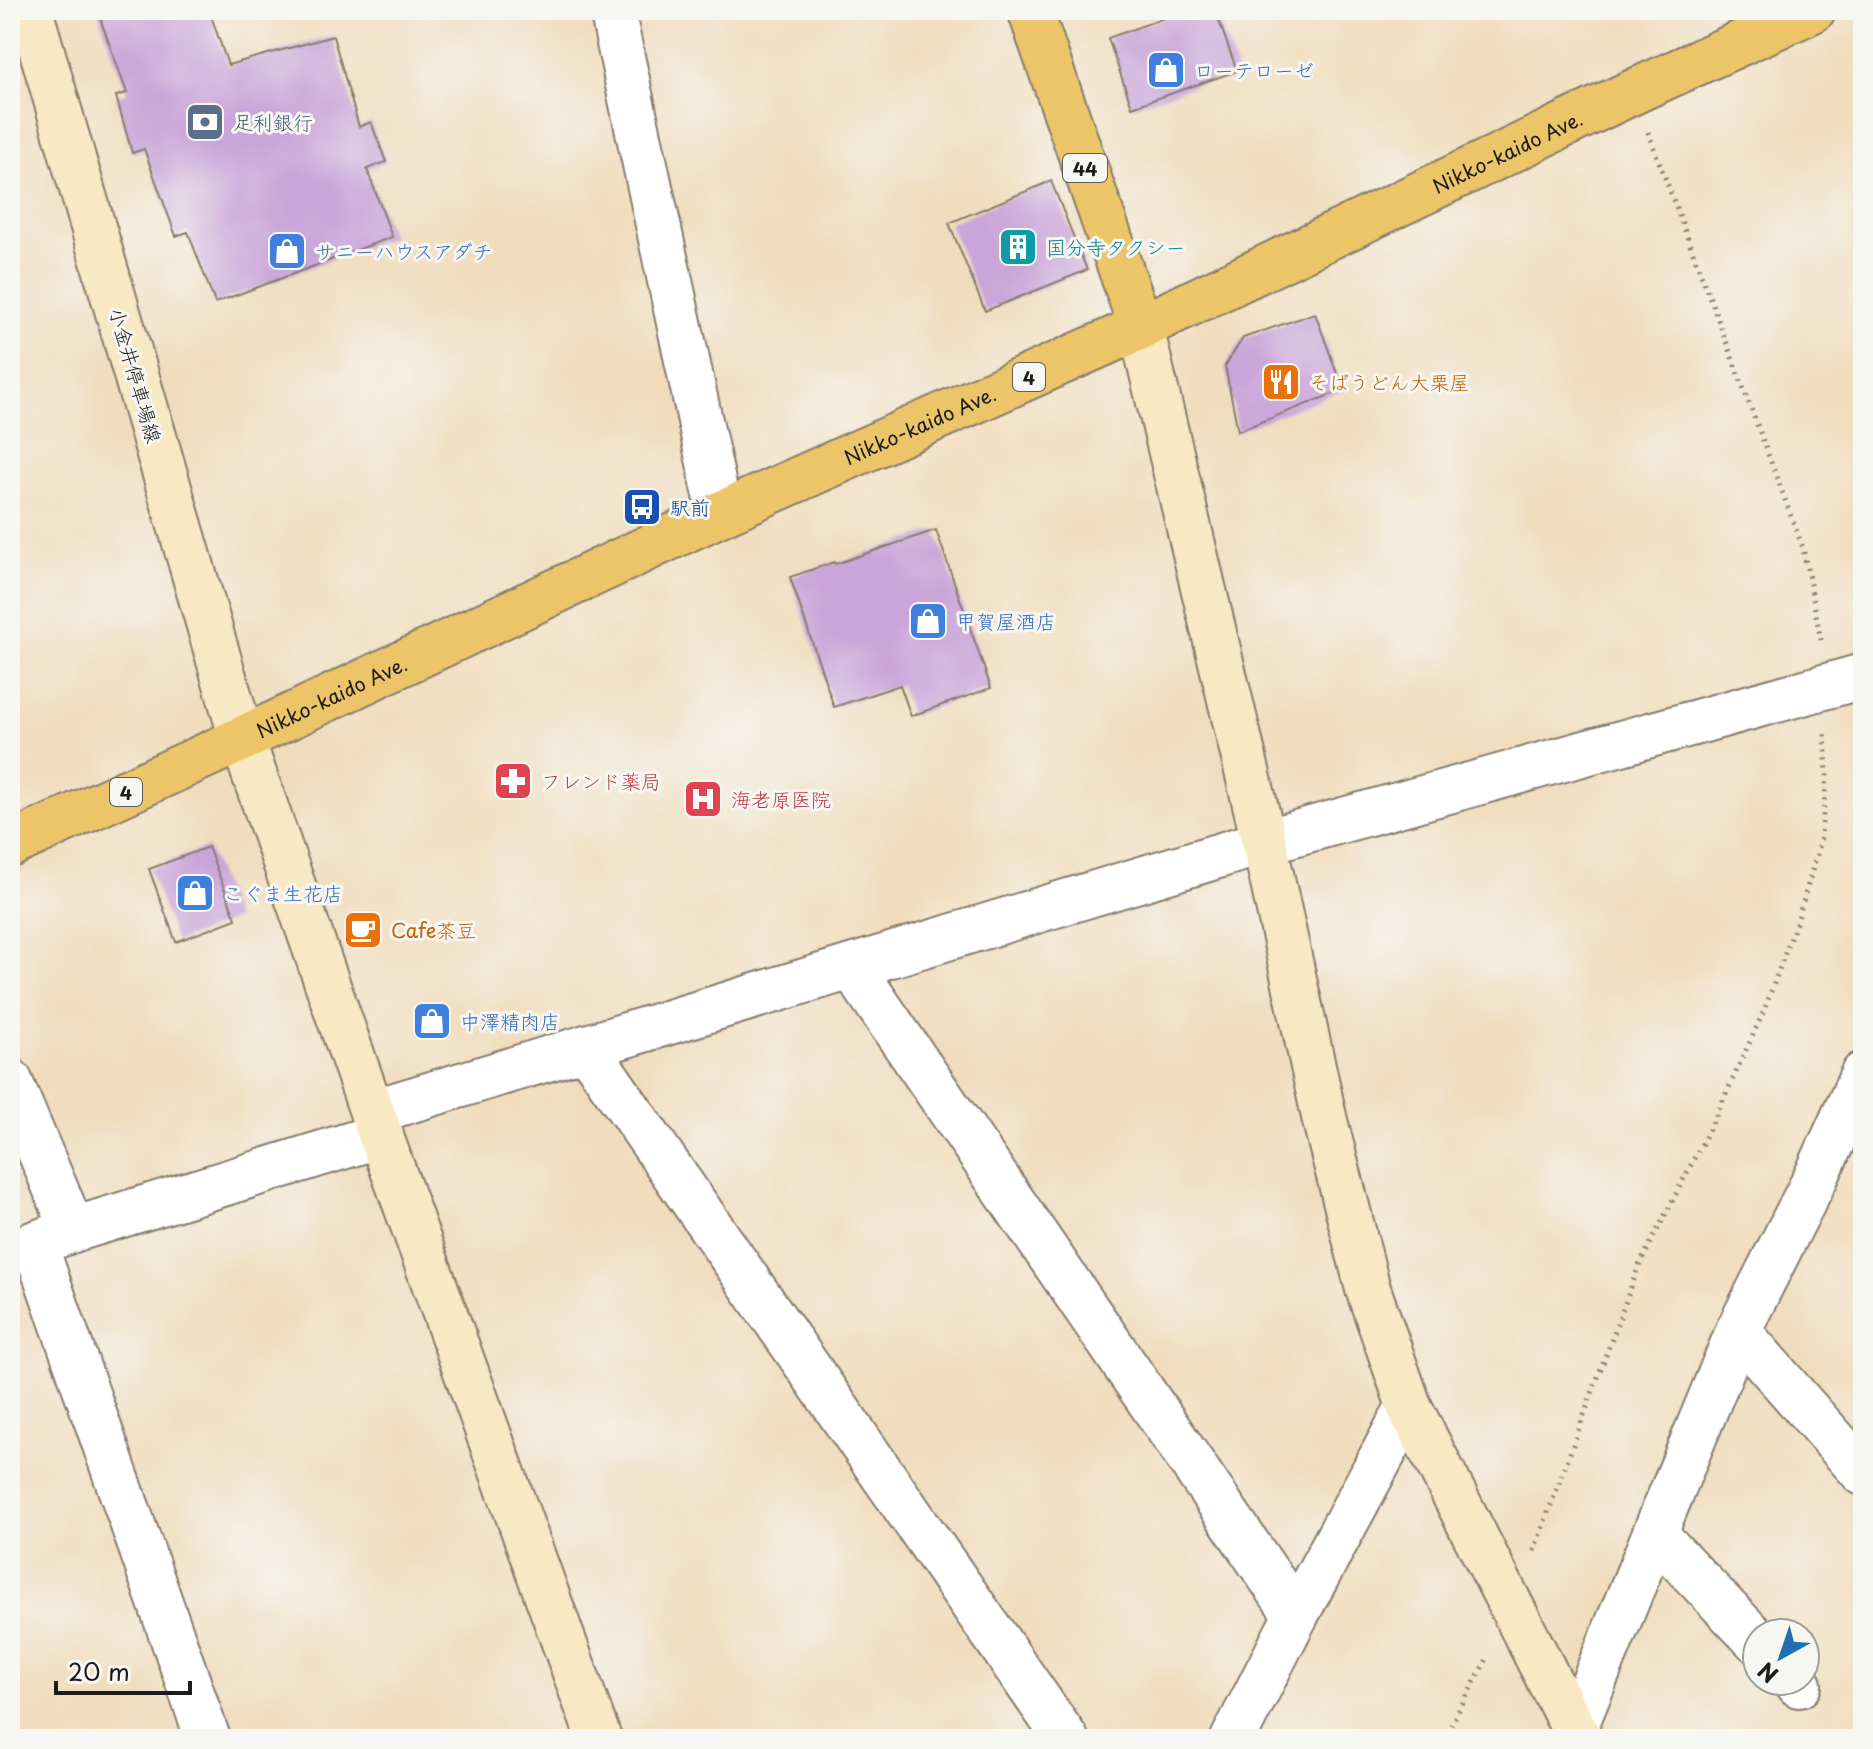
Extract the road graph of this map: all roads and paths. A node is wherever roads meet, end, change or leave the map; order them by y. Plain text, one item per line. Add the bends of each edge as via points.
1 (30, 10) edge
2 (612, 10) edge
3 (1030, 10) edge
4 (1813, 10) edge
5 (1633, 92) junction
6 (1141, 327) junction
7 (720, 514) junction
8 (1847, 681) edge
9 (242, 739) junction
10 (1264, 842) junction
11 (10, 845) edge
12 (852, 967) junction
13 (586, 1047) junction
14 (1863, 1074) edge
15 (10, 1081) edge
16 (377, 1123) junction
17 (39, 1242) edge
18 (1738, 1331) junction
19 (1409, 1406) junction
20 (1863, 1473) edge
21 (1655, 1534) junction
22 (1513, 1610) junction
23 (1296, 1615) junction
24 (1741, 1624) edge
25 (1576, 1734) edge
26 (208, 1739) edge
27 (599, 1739) edge
28 (1066, 1739) edge
29 (1233, 1739) edge
30 (1443, 1739) edge

1 - 9 street, 小金井停車場線
2 - 7 street
3 - 6 main road, 44
4 - 5 main road, Nikko-kaido Ave. / 4
5 - 6 main road, Nikko-kaido Ave. / 4
5 - 8 path via 1803,548
6 - 7 main road, Nikko-kaido Ave. / 4
6 - 10 street
7 - 9 main road, Nikko-kaido Ave. / 4
8 - 10 street
8 - 22 path via 1824,693 1827,776 1820,844 1798,918 1715,1118 1638,1268
9 - 11 main road, 4
9 - 16 street, 小金井停車場線
10 - 12 street
10 - 19 street via 1364,1274
12 - 13 street
12 - 23 street
13 - 16 street
13 - 28 street
14 - 18 street
15 - 17 street
16 - 17 street
16 - 27 street, 小金井停車場線
17 - 26 street
18 - 20 street
18 - 21 street
19 - 22 street
19 - 23 street
21 - 24 street
21 - 25 street
22 - 25 street
22 - 30 path
23 - 29 street

